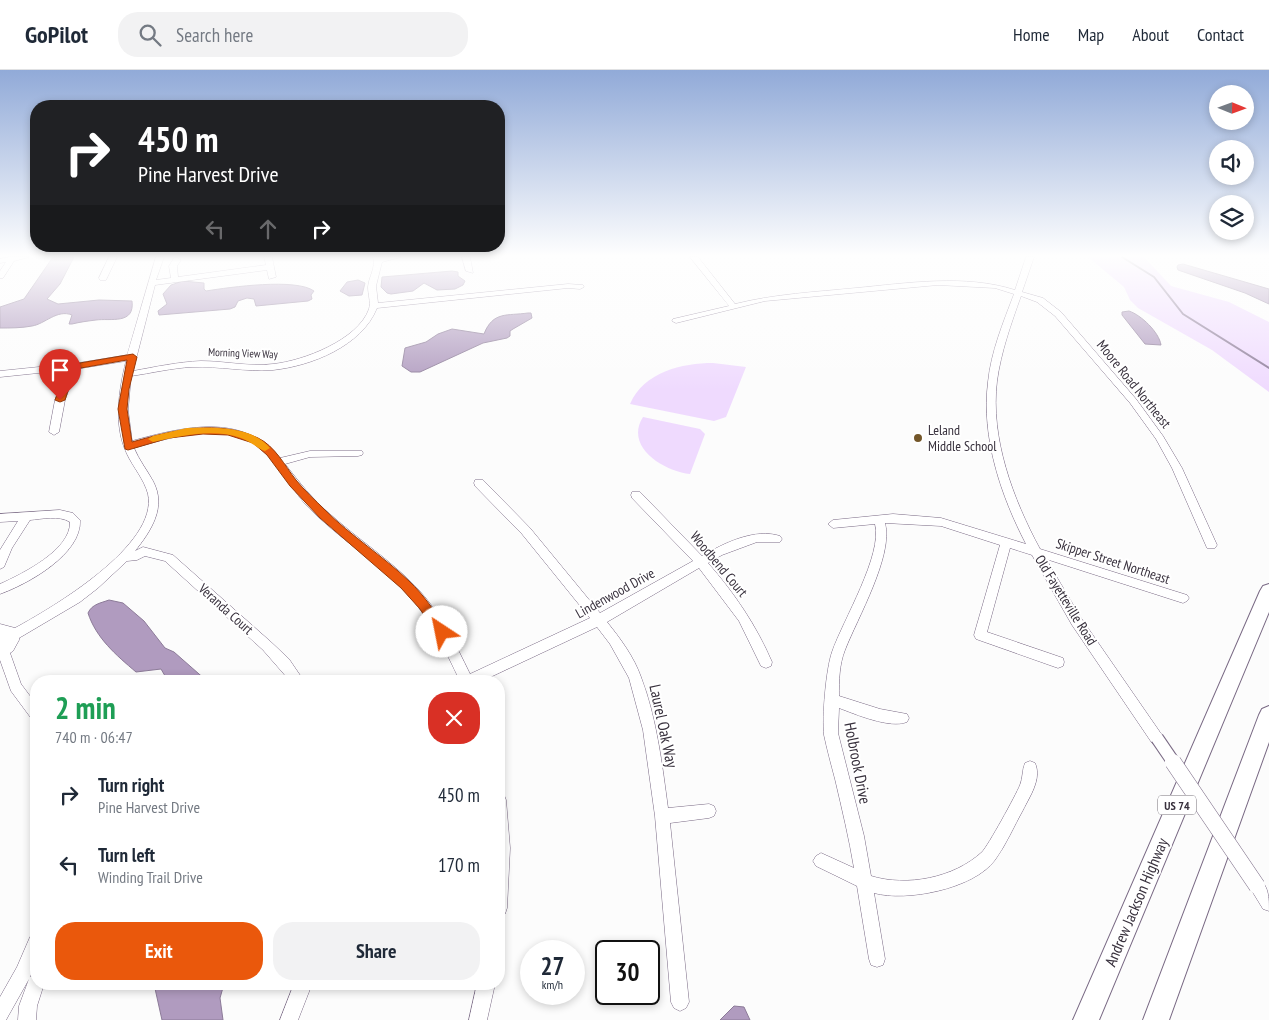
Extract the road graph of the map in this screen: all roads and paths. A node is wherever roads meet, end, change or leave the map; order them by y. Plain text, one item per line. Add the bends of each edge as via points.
1 (147, 301) edge
2 (374, 301) edge
3 (419, 301) edge
4 (729, 301) edge
5 (758, 301) edge
6 (1016, 301) edge
7 (1038, 301) edge
8 (374, 306) junction
9 (733, 306) junction
10 (676, 320) dead end
11 (133, 357) junction
12 (72, 367) junction
13 (0, 374) edge
14 (128, 374) junction
15 (54, 432) dead end
16 (128, 446) junction
17 (358, 454) dead end
18 (278, 462) junction
19 (479, 483) dead end
20 (636, 494) dead end
21 (27, 516) junction
22 (0, 518) edge
23 (879, 520) junction
24 (833, 524) dead end
25 (776, 539) dead end
26 (1006, 543) junction
27 (1211, 545) dead end
28 (140, 546) junction
29 (1035, 552) junction
30 (700, 562) junction
31 (0, 564) edge
32 (0, 589) edge
33 (1269, 591) edge
34 (1182, 598) dead end
35 (599, 620) junction
36 (0, 629) edge
37 (12, 635) junction
38 (1, 648) edge
39 (766, 662) dead end
40 (1058, 662) dead end
41 (293, 675) edge
42 (464, 675) edge
43 (480, 675) edge
44 (831, 700) junction
45 (30, 706) edge
46 (1269, 715) edge
47 (902, 718) dead end
48 (1030, 768) dead end
49 (709, 811) dead end
50 (662, 816) junction
51 (821, 860) dead end
52 (865, 882) junction
53 (1269, 903) edge
54 (30, 956) edge
55 (876, 959) dead end
56 (34, 990) edge
57 (301, 990) edge
58 (485, 990) edge
59 (680, 1002) dead end
60 (0, 1014) edge
61 (27, 1020) edge
62 (290, 1020) edge
63 (478, 1020) edge
64 (1086, 1020) edge
65 (1156, 1020) edge

1 - 11 street
2 - 8 street
3 - 8 street
4 - 9 street
5 - 9 street, Moore Road Northeast
6 - 29 street, Old Fayetteville Road via 994,375 992,420 1009,493
7 - 27 street, Moore Road Northeast via 1052,308 1133,401 1160,438
8 - 14 street, Morning View Way via 365,323 350,337 291,364 268,367 192,364
9 - 10 street, Moore Road Northeast
11 - 12 street
11 - 14 street
12 - 13 street
12 - 15 street via 60,400
14 - 16 street via 122,409
16 - 18 street via 178,433 220,431 244,435 256,441
16 - 28 street via 154,495 154,506
17 - 18 street via 310,454
18 - 42 street via 324,515 415,594 442,632
19 - 35 street, Laurel Oak Way via 526,531
20 - 30 street, Woodbend Court
21 - 22 street
21 - 31 street
21 - 32 street via 65,515 75,520 76,531 51,559
23 - 24 street, Skipper Street Northeast
23 - 26 street, Skipper Street Northeast via 941,522
23 - 44 street, Holbrook Drive via 881,547 860,605 838,652
25 - 30 street, Lindenwood Drive via 748,540
26 - 29 street, Skipper Street Northeast
26 - 40 street via 980,635
28 - 37 street via 136,556 123,557 73,600
28 - 41 street, Veranda Court via 173,562 268,646
29 - 34 street, Skipper Street Northeast
29 - 53 street, Old Fayetteville Road, bridge via 1076,620
30 - 35 street, Lindenwood Drive
30 - 39 street, Woodbend Court via 739,611
33 - 64 highway, Andrew Jackson Highway / US 74
35 - 43 street, Lindenwood Drive
35 - 50 street, Laurel Oak Way via 630,666 641,692 650,730
36 - 37 street via 8,630
37 - 38 street via 12,642
38 - 45 street via 16,687
44 - 47 street
44 - 52 street, Holbrook Drive via 831,733
46 - 65 highway
48 - 52 street via 1028,786 1008,824 989,856 969,871 945,882 918,887 885,888
49 - 50 street
50 - 59 street, Laurel Oak Way
51 - 52 street
52 - 55 street, Holbrook Drive
54 - 60 street
56 - 61 street
57 - 62 street
58 - 63 street

